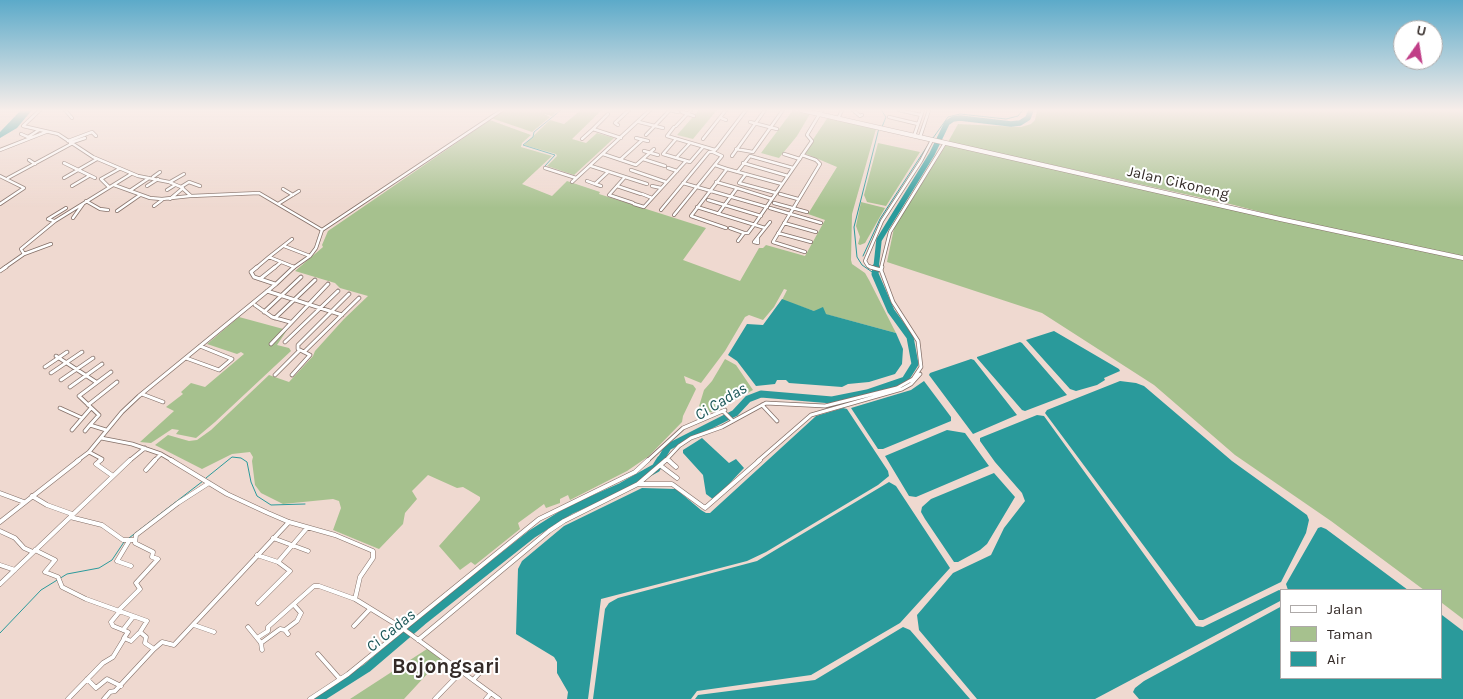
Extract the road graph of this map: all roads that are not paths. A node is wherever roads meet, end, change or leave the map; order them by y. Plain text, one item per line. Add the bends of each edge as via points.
1 (19, 143) edge
2 (70, 143) joint
3 (453, 143) edge
4 (617, 143) edge
5 (639, 143) edge
6 (673, 143) edge
7 (690, 143) joint
8 (699, 143) edge
9 (721, 143) edge
10 (740, 143) edge
11 (760, 143) edge
12 (811, 143) edge
13 (932, 143) edge
14 (944, 143) joint
15 (697, 145) junction
16 (703, 147) junction
17 (736, 148) junction
18 (654, 149) dead end
19 (0, 150) edge
20 (644, 151) dead end
21 (714, 151) junction
22 (650, 153) junction
23 (603, 154) junction
24 (784, 154) dead end
25 (658, 155) dead end
26 (732, 156) dead end
27 (803, 157) junction
28 (676, 158) junction
29 (98, 159) junction
30 (643, 159) junction
31 (29, 160) dead end
32 (620, 160) junction
33 (686, 161) junction
34 (64, 163) dead end
35 (743, 163) junction
36 (35, 164) junction
37 (591, 165) junction
38 (715, 165) junction
39 (120, 168) junction
40 (545, 168) dead end
41 (793, 168) junction
42 (727, 169) junction
43 (78, 170) junction
44 (631, 170) dead end
45 (677, 171) junction
46 (738, 171) junction
47 (160, 172) dead end
48 (608, 172) junction
49 (132, 174) junction
50 (184, 174) dead end
51 (746, 174) junction
52 (0, 176) edge
53 (90, 176) junction
54 (788, 176) junction
55 (625, 177) junction
56 (8, 178) junction
57 (64, 178) dead end
58 (95, 178) dead end
59 (151, 178) junction
60 (576, 178) junction
61 (158, 179) junction
62 (587, 181) dead end
63 (170, 182) junction
64 (572, 182) dead end
65 (666, 182) junction
66 (716, 182) junction
67 (683, 183) junction
68 (595, 184) junction
69 (647, 184) dead end
70 (782, 184) junction
71 (114, 185) junction
72 (175, 185) junction
73 (72, 186) dead end
74 (147, 186) dead end
75 (200, 186) dead end
76 (601, 186) dead end
77 (617, 186) junction
78 (652, 186) dead end
79 (109, 187) junction
80 (697, 187) junction
81 (182, 188) junction
82 (661, 188) junction
83 (737, 188) junction
84 (283, 189) dead end
85 (131, 190) junction
86 (167, 190) dead end
87 (710, 190) junction
88 (298, 191) dead end
89 (776, 193) junction
90 (780, 194) dead end
91 (140, 195) junction
92 (293, 195) junction
93 (191, 196) junction
94 (730, 196) junction
95 (652, 198) junction
96 (162, 199) junction
97 (169, 199) junction
98 (772, 199) junction
99 (798, 199) junction
100 (708, 200) dead end
101 (86, 201) junction
102 (82, 203) junction
103 (774, 203) dead end
104 (0, 204) edge
105 (278, 204) junction
106 (724, 205) junction
107 (154, 206) dead end
108 (697, 207) junction
109 (66, 208) dead end
110 (768, 208) junction
111 (793, 208) junction
112 (108, 210) dead end
113 (117, 210) dead end
114 (661, 210) dead end
115 (807, 212) dead end
116 (718, 214) junction
117 (789, 214) junction
118 (674, 215) dead end
119 (761, 216) junction
120 (73, 218) dead end
121 (55, 221) junction
122 (770, 222) dead end
123 (784, 223) junction
124 (821, 223) dead end
125 (754, 225) junction
126 (765, 228) junction
127 (322, 230) junction
128 (816, 232) dead end
129 (744, 233) junction
130 (778, 233) junction
131 (758, 238) dead end
132 (292, 239) dead end
133 (738, 241) dead end
134 (811, 242) dead end
135 (50, 244) dead end
136 (284, 245) junction
137 (806, 252) dead end
138 (24, 254) junction
139 (310, 256) junction
140 (269, 257) junction
141 (1463, 258) edge
142 (281, 262) junction
143 (293, 267) junction
144 (880, 270) junction
145 (0, 271) edge
146 (301, 278) dead end
147 (260, 279) junction
148 (315, 280) dead end
149 (275, 283) junction
150 (328, 284) dead end
151 (266, 291) junction
152 (338, 291) dead end
153 (349, 294) dead end
154 (282, 296) junction
155 (359, 298) dead end
156 (294, 300) junction
157 (307, 304) junction
158 (255, 305) dead end
159 (320, 308) junction
160 (264, 312) junction
161 (331, 312) junction
162 (342, 315) junction
163 (275, 318) junction
164 (290, 322) junction
165 (284, 342) dead end
166 (271, 344) dead end
167 (200, 346) junction
168 (302, 351) junction
169 (68, 352) dead end
170 (82, 352) dead end
171 (57, 357) junction
172 (93, 358) dead end
173 (186, 358) junction
174 (66, 363) junction
175 (102, 364) dead end
176 (45, 367) dead end
177 (76, 369) junction
178 (111, 372) dead end
179 (51, 373) dead end
180 (920, 374) dead end
181 (275, 375) dead end
182 (292, 375) dead end
183 (86, 376) junction
184 (61, 380) dead end
185 (96, 382) junction
186 (117, 382) dead end
187 (70, 387) dead end
188 (142, 393) junction
189 (163, 402) dead end
190 (762, 405) junction
191 (90, 406) junction
192 (60, 408) dead end
193 (82, 418) junction
194 (731, 419) junction
195 (777, 421) dead end
196 (90, 425) junction
197 (72, 430) dead end
198 (106, 430) junction
199 (85, 431) dead end
200 (101, 438) junction
201 (145, 448) junction
202 (89, 452) junction
203 (161, 454) junction
204 (667, 459) junction
205 (661, 466) junction
206 (676, 467) dead end
207 (146, 470) dead end
208 (113, 476) junction
209 (677, 478) dead end
210 (208, 483) junction
211 (638, 484) junction
212 (0, 494) edge
213 (32, 496) junction
214 (24, 502) junction
215 (71, 516) junction
216 (0, 522) edge
217 (289, 522) junction
218 (307, 528) junction
219 (0, 531) edge
220 (273, 538) junction
221 (129, 540) junction
222 (292, 546) junction
223 (34, 551) junction
224 (308, 551) dead end
225 (257, 556) junction
226 (278, 562) junction
227 (0, 565) edge
228 (131, 566) dead end
229 (15, 570) junction
230 (0, 584) edge
231 (355, 598) junction
232 (258, 603) dead end
233 (294, 605) junction
234 (370, 609) junction
235 (120, 610) junction
236 (133, 616) junction
237 (194, 625) junction
238 (354, 626) dead end
239 (248, 627) dead end
240 (404, 629) junction
241 (123, 630) junction
242 (140, 632) junction
243 (214, 632) dead end
244 (257, 638) junction
245 (124, 639) junction
246 (417, 639) junction
247 (262, 643) junction
248 (154, 649) junction
249 (262, 650) dead end
250 (318, 654) dead end
251 (484, 668) dead end
252 (461, 672) junction
253 (87, 679) junction
254 (340, 679) junction
255 (473, 680) junction
256 (121, 686) junction
257 (492, 693) junction
258 (68, 699) edge
259 (104, 699) edge
260 (310, 699) edge
261 (435, 699) edge
262 (486, 699) edge
263 (499, 699) edge

1 - 19 street
2 - 29 street
2 - 36 street
3 - 127 street
4 - 23 street
5 - 32 street
6 - 28 street via 663,154
7 - 15 street
7 - 28 street
8 - 15 street
9 - 21 street
10 - 17 street
11 - 17 street via 753,152
12 - 27 street
13 - 144 street via 882,221 865,259 868,266
14 - 141 street, Jalan Cikoneng
14 - 144 street via 890,232
15 - 16 street
16 - 21 street
16 - 33 street via 691,161
17 - 26 street
18 - 22 street
20 - 22 street
21 - 38 street via 722,156
21 - 67 street via 709,152
22 - 25 street
22 - 30 street
23 - 32 street
23 - 37 street
24 - 27 street
27 - 41 street
27 - 99 street via 819,162
28 - 33 street
29 - 39 street
29 - 43 street
30 - 32 street via 636,165
30 - 45 street
31 - 36 street
33 - 45 street
34 - 43 street
35 - 41 street via 750,156
35 - 46 street
35 - 54 street
36 - 56 street
37 - 48 street
37 - 60 street
38 - 42 street
38 - 80 street
39 - 49 street
39 - 79 street via 101,179
40 - 60 street
41 - 54 street
42 - 46 street
42 - 66 street
43 - 53 street
43 - 57 street
44 - 65 street
45 - 65 street
46 - 51 street
47 - 59 street
48 - 55 street
48 - 68 street
49 - 59 street
49 - 71 street
50 - 63 street
51 - 70 street
51 - 89 street via 740,183
52 - 56 street
53 - 58 street
53 - 73 street
54 - 70 street
55 - 69 street
55 - 77 street
56 - 104 street via 24,188
59 - 61 street
59 - 85 street
60 - 64 street
61 - 63 street
61 - 74 street
62 - 68 street
63 - 72 street
65 - 82 street
66 - 83 street
66 - 87 street
67 - 80 street
67 - 114 street
68 - 76 street
70 - 89 street
71 - 79 street
71 - 85 street
72 - 81 street
72 - 86 street
75 - 81 street via 189,182
77 - 95 street
77 - 95 street via 609,195 644,207
78 - 82 street
79 - 101 street
80 - 87 street
80 - 118 street
81 - 93 street
81 - 97 street
82 - 95 street
83 - 94 street
83 - 98 street
84 - 92 street
85 - 91 street
87 - 94 street
87 - 108 street
88 - 92 street
89 - 98 street
90 - 99 street
91 - 96 street
91 - 113 street
92 - 105 street
93 - 97 street
93 - 105 street via 254,192
94 - 106 street
94 - 110 street
96 - 97 street
96 - 107 street
98 - 110 street
99 - 111 street
100 - 106 street
101 - 102 street
101 - 112 street
102 - 120 street
102 - 121 street
103 - 111 street
105 - 127 street
106 - 116 street
106 - 119 street
108 - 116 street
108 - 129 street via 691,216
109 - 121 street via 48,219
110 - 117 street
110 - 119 street
111 - 115 street
111 - 117 street
116 - 125 street
117 - 123 street
117 - 124 street
119 - 125 street
121 - 138 street via 21,249
122 - 126 street
123 - 128 street
123 - 130 street
125 - 126 street
125 - 129 street
126 - 131 street
127 - 139 street
129 - 133 street
130 - 134 street
130 - 137 street via 773,242
132 - 136 street
135 - 138 street
136 - 139 street
136 - 140 street
138 - 145 street
139 - 143 street
140 - 142 street
140 - 147 street via 251,272 253,277
142 - 143 street
142 - 147 street
143 - 149 street
144 - 190 street via 894,302 918,340 921,367 916,375 897,388 825,406 768,402
146 - 154 street
147 - 149 street
148 - 156 street
149 - 151 street
150 - 157 street
151 - 154 street
151 - 167 street
152 - 159 street
153 - 161 street
154 - 156 street
154 - 160 street
155 - 162 street
156 - 157 street
156 - 163 street
157 - 159 street
157 - 164 street
158 - 160 street
159 - 161 street
159 - 165 street
160 - 163 street
161 - 162 street
161 - 168 street via 298,345
162 - 168 street
163 - 164 street
164 - 166 street
167 - 173 street
167 - 173 street via 232,359 219,370
168 - 181 street
168 - 182 street via 310,356
169 - 171 street
170 - 174 street
171 - 174 street
171 - 176 street
172 - 177 street
173 - 188 street
174 - 177 street
174 - 179 street
175 - 183 street
177 - 183 street
177 - 184 street
178 - 185 street
180 - 211 street via 902,389 811,415 705,508 672,484
183 - 185 street
183 - 187 street
185 - 191 street via 79,396
186 - 191 street
188 - 189 street
188 - 198 street
190 - 194 street
190 - 195 street
191 - 193 street
191 - 196 street via 99,415
192 - 193 street
193 - 197 street
194 - 204 street via 718,429 691,438
194 - 240 street via 724,410 684,428 635,472 539,519
196 - 198 street
196 - 199 street
198 - 200 street
200 - 201 street
200 - 202 street
201 - 203 street
201 - 208 street
202 - 208 street via 102,459 96,464
202 - 213 street
203 - 207 street
203 - 210 street
204 - 205 street
204 - 206 street
205 - 209 street
205 - 211 street
208 - 215 street
210 - 217 street
210 - 221 street
211 - 246 street via 554,527
212 - 214 street
213 - 214 street
213 - 215 street
214 - 216 street
215 - 221 street via 102,524
215 - 223 street
217 - 218 street
217 - 220 street
218 - 222 street
218 - 231 street via 335,535 374,552 360,577
219 - 223 street
220 - 222 street
220 - 225 street
221 - 228 street via 117,561
221 - 235 street via 154,552 152,557 158,559 136,583 140,589
222 - 224 street
222 - 226 street
223 - 229 street
223 - 235 street via 55,560 45,572 59,580 62,587
225 - 226 street
225 - 237 street
226 - 232 street via 290,571
227 - 229 street
229 - 230 street
231 - 233 street via 316,586
231 - 234 street
233 - 244 street
233 - 247 street via 301,613 297,621 287,632 280,630
234 - 238 street
234 - 240 street
235 - 236 street
235 - 241 street via 110,622
236 - 241 street
236 - 242 street via 147,622
237 - 243 street
237 - 248 street via 174,646 162,642
239 - 244 street
240 - 246 street
240 - 254 street
241 - 245 street via 128,633
242 - 245 street via 132,641
242 - 248 street via 146,637 145,643
244 - 247 street
245 - 253 street via 113,657
246 - 252 street
247 - 249 street
248 - 256 street
250 - 254 street
251 - 255 street
252 - 255 street
252 - 261 street
253 - 256 street via 96,688 107,679
253 - 258 street
254 - 260 street
255 - 257 street
256 - 259 street
257 - 262 street
257 - 263 street

